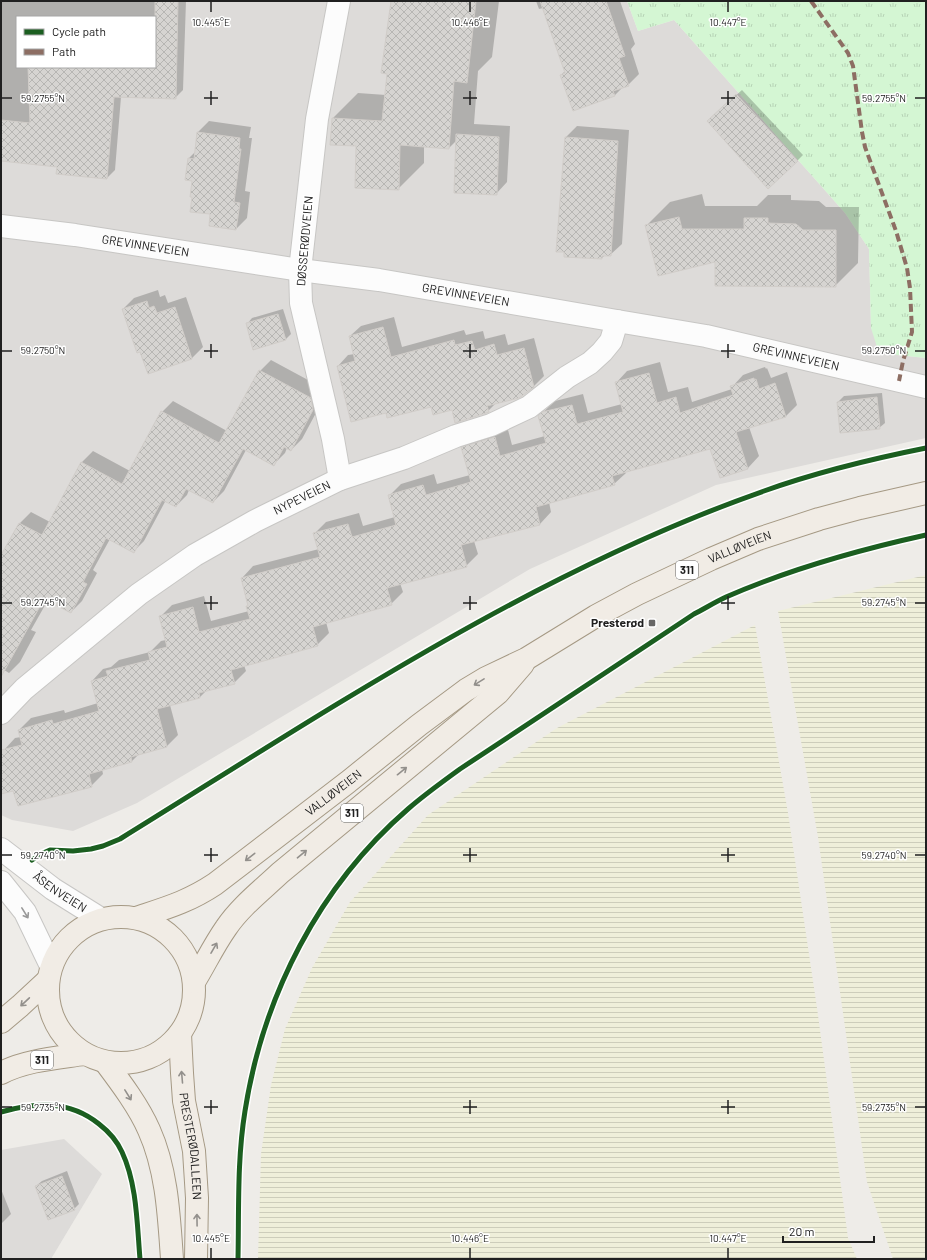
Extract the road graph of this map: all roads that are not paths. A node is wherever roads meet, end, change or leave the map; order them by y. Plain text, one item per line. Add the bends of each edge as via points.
1 (339, 1) edge
2 (1, 226) edge
3 (300, 270) junction
4 (617, 321) junction
5 (926, 387) edge
6 (340, 479) junction
7 (926, 493) edge
8 (526, 659) junction
9 (1, 713) edge
10 (1, 849) edge
11 (1, 882) edge
12 (136, 918) junction
13 (102, 919) junction
14 (50, 973) junction
15 (194, 982) junction
16 (1, 1022) edge
17 (180, 1034) junction
18 (84, 1054) junction
19 (106, 1063) junction
20 (1, 1073) edge
21 (172, 1259) edge
22 (196, 1259) edge

1 - 3 street, DØSSERØDVEIEN via 317,119
2 - 3 street, GREVINNEVEIEN
3 - 4 street, GREVINNEVEIEN via 379,280
3 - 6 street, DØSSERØDVEIEN via 301,303
4 - 5 street, GREVINNEVEIEN via 706,336
4 - 6 street, NYPEVEIEN via 611,341 602,352 529,407 491,425
6 - 9 street, NYPEVEIEN via 255,521 195,555 139,594 24,689
7 - 8 main road, VALLØVEIEN / 311 via 860,508 758,539 630,598
8 -> 12 main road, VALLØVEIEN / 311 via 466,690 199,894 178,905
15 -> 8 main road, VALLØVEIEN / 311 via 235,916 280,873 498,693
10 - 13 street, ÅSENVEIEN via 53,890
11 -> 14 street via 25,912
12 - 13 main road, 311
12 - 15 main road, 311 via 164,930 176,941 185,953
13 - 14 main road, 311 via 70,936 59,950
14 -> 16 main road, 311 via 20,1006
14 - 18 main road, 311 via 50,1009 59,1030 70,1044
15 - 17 main road, 311 via 194,1000 189,1019
17 - 19 main road, 311 via 155,1056 140,1062
22 -> 17 main road, PRESTERØDALLEEN via 194,1151 184,1101
18 - 19 main road, 311
18 - 20 main road, 311 via 27,1064
19 -> 21 main road via 149,1129 157,1150 165,1186

